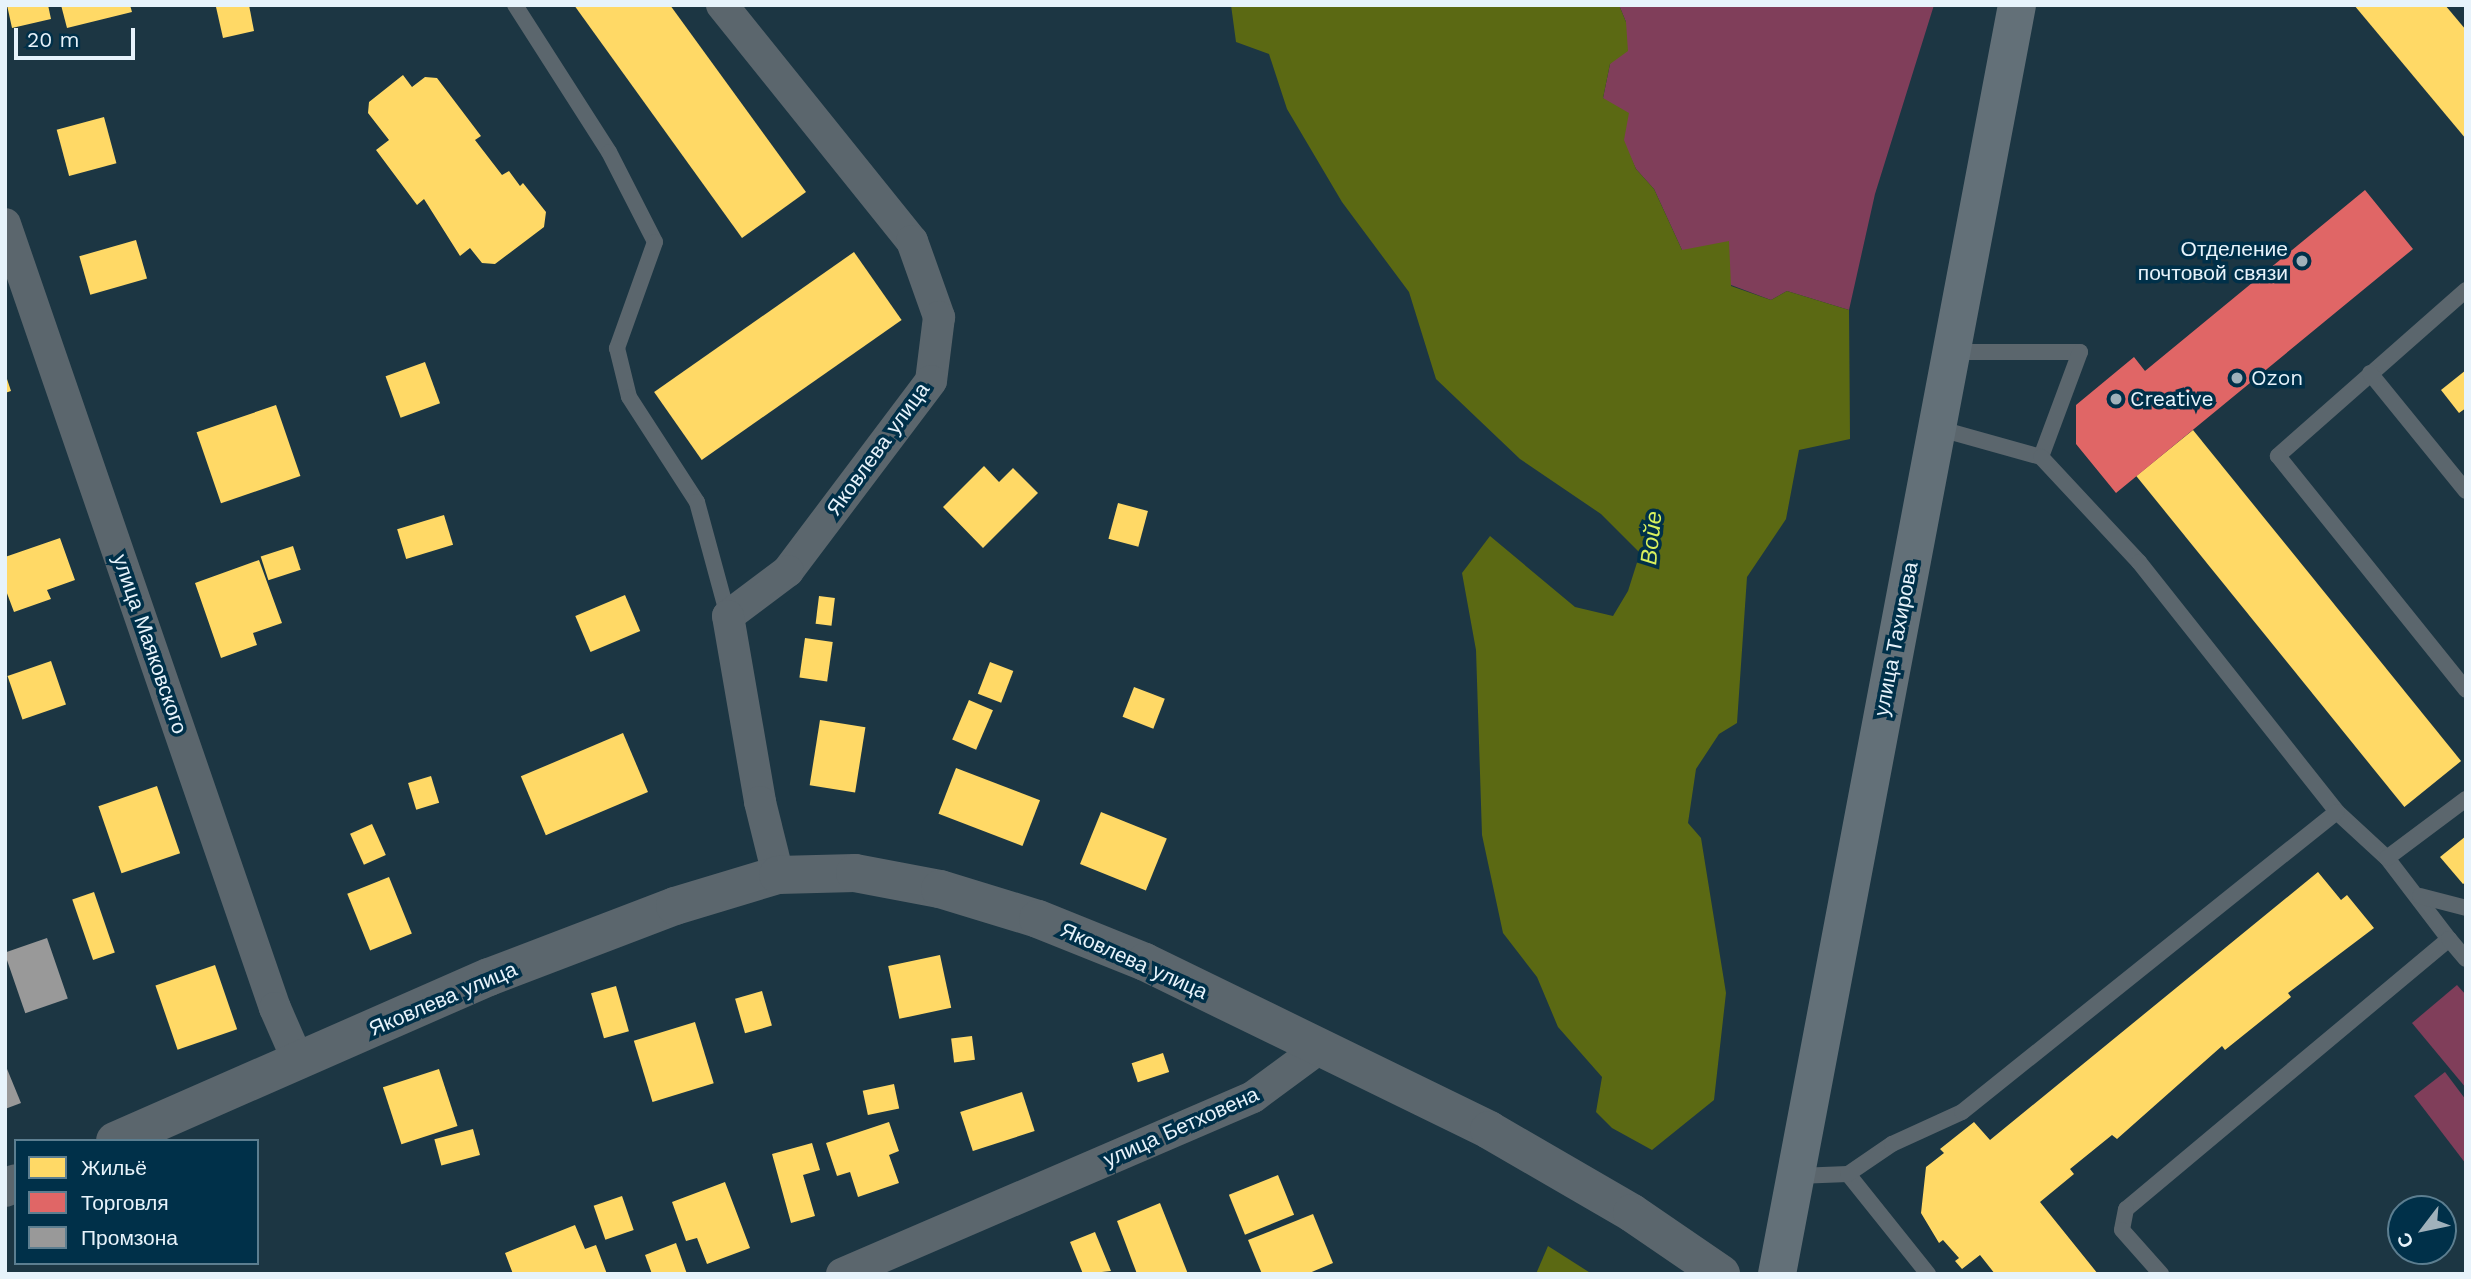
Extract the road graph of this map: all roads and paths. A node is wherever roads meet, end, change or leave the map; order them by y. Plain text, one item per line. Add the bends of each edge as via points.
1 (515, 5) edge
2 (722, 5) edge
3 (2017, 5) edge
4 (5, 224) edge
5 (2466, 290) edge
6 (1951, 352) junction
7 (2370, 373) junction
8 (1937, 428) junction
9 (2041, 457) junction
10 (2466, 491) edge
11 (728, 615) junction
12 (2466, 690) edge
13 (2466, 799) edge
14 (2337, 813) junction
15 (2387, 858) junction
16 (778, 875) junction
17 (2420, 896) junction
18 (2466, 908) edge
19 (2449, 939) junction
20 (2466, 959) edge
21 (1318, 1049) junction
22 (299, 1063) junction
23 (120, 1139) edge
24 (1848, 1174) junction
25 (1797, 1176) junction
26 (842, 1274) edge
27 (1721, 1274) edge
28 (1777, 1274) edge
29 (1928, 1274) edge
30 (2161, 1274) edge

1 - 11 lane via 609,152 655,242 617,348 629,397 697,502
2 - 11 street, Яковлева улица via 912,241 939,317 931,382 788,571
3 - 6 main road, улица Тахирова
4 - 22 street, улица Маяковского via 271,995
5 - 7 lane
6 - 8 main road, улица Тахирова
6 - 9 lane via 2080,352
7 - 10 lane
7 - 12 lane via 2278,456
8 - 9 lane
8 - 25 main road, улица Тахирова
9 - 14 lane via 2139,562
11 - 16 street via 760,802
13 - 15 lane
14 - 15 lane
14 - 24 lane via 1962,1112 1892,1144
15 - 17 lane
16 - 21 street, Яковлева улица via 855,873 940,889 1038,919 1145,962
16 - 22 street, Яковлева улица via 675,906 489,977
17 - 18 lane
17 - 19 lane
19 - 20 lane
19 - 30 lane via 2126,1209 2122,1230
21 - 26 street, улица Бетховена via 1254,1097
21 - 27 street via 1489,1130 1632,1213
22 - 23 street, Яковлева улица
24 - 25 lane
24 - 29 lane
25 - 28 main road, улица Тахирова

